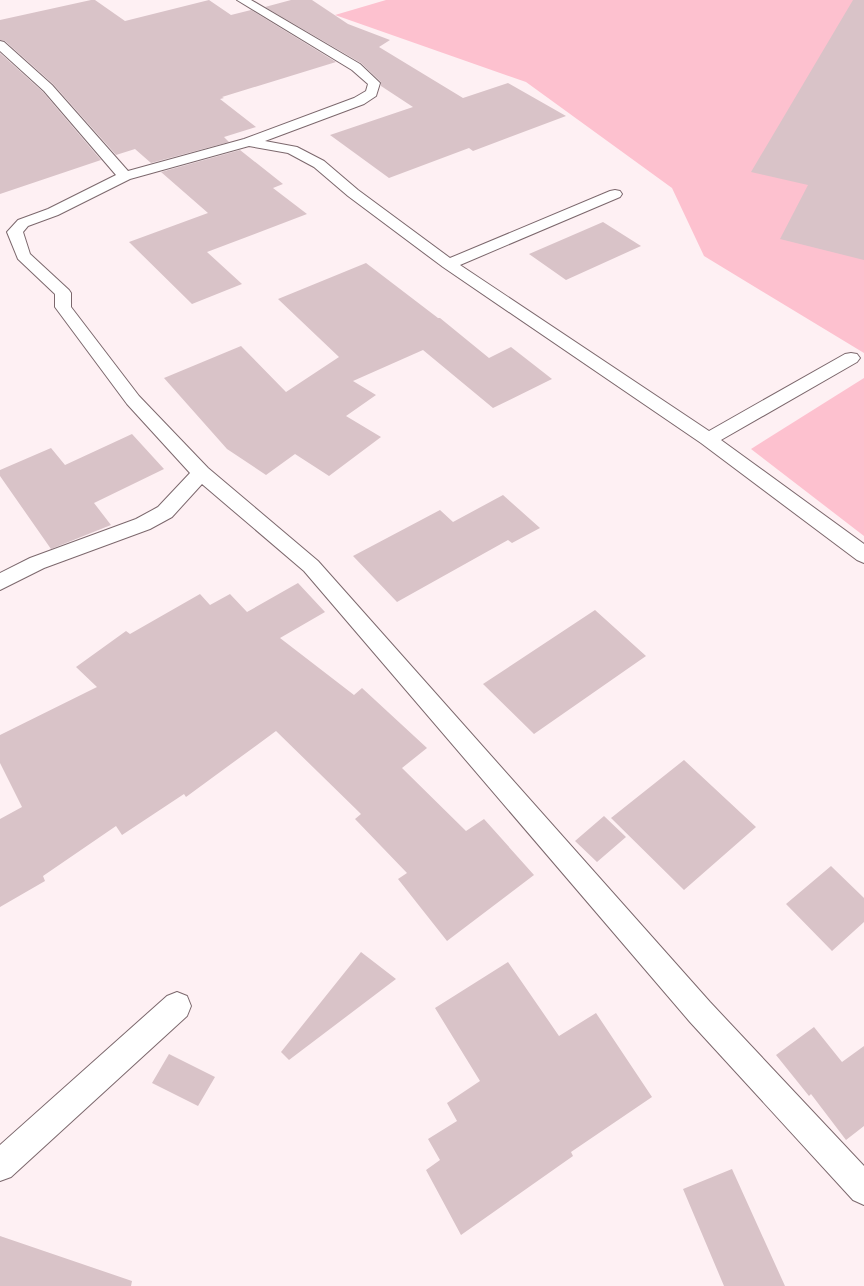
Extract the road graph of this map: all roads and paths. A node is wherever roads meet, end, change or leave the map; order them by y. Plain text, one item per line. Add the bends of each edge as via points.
1 (243, 0) edge
2 (0, 45) edge
3 (249, 142) junction
4 (125, 176) junction
5 (615, 194) dead end
6 (448, 264) junction
7 (851, 358) dead end
8 (708, 439) junction
9 (200, 473) junction
10 (864, 555) edge
11 (0, 582) edge
12 (177, 1006) dead end
13 (0, 1166) edge
14 (864, 1189) edge

1 - 3 street via 356,67 374,83 372,93 359,102
2 - 4 street via 48,88
3 - 4 street
3 - 6 street via 292,150 319,164
4 - 9 street via 53,212 23,223 15,232 23,256 63,293 63,307 133,400
5 - 6 street
6 - 8 street
7 - 8 street
8 - 10 street
9 - 11 street via 164,512 143,524 37,563
9 - 14 street via 311,566 700,1012
12 - 13 street

